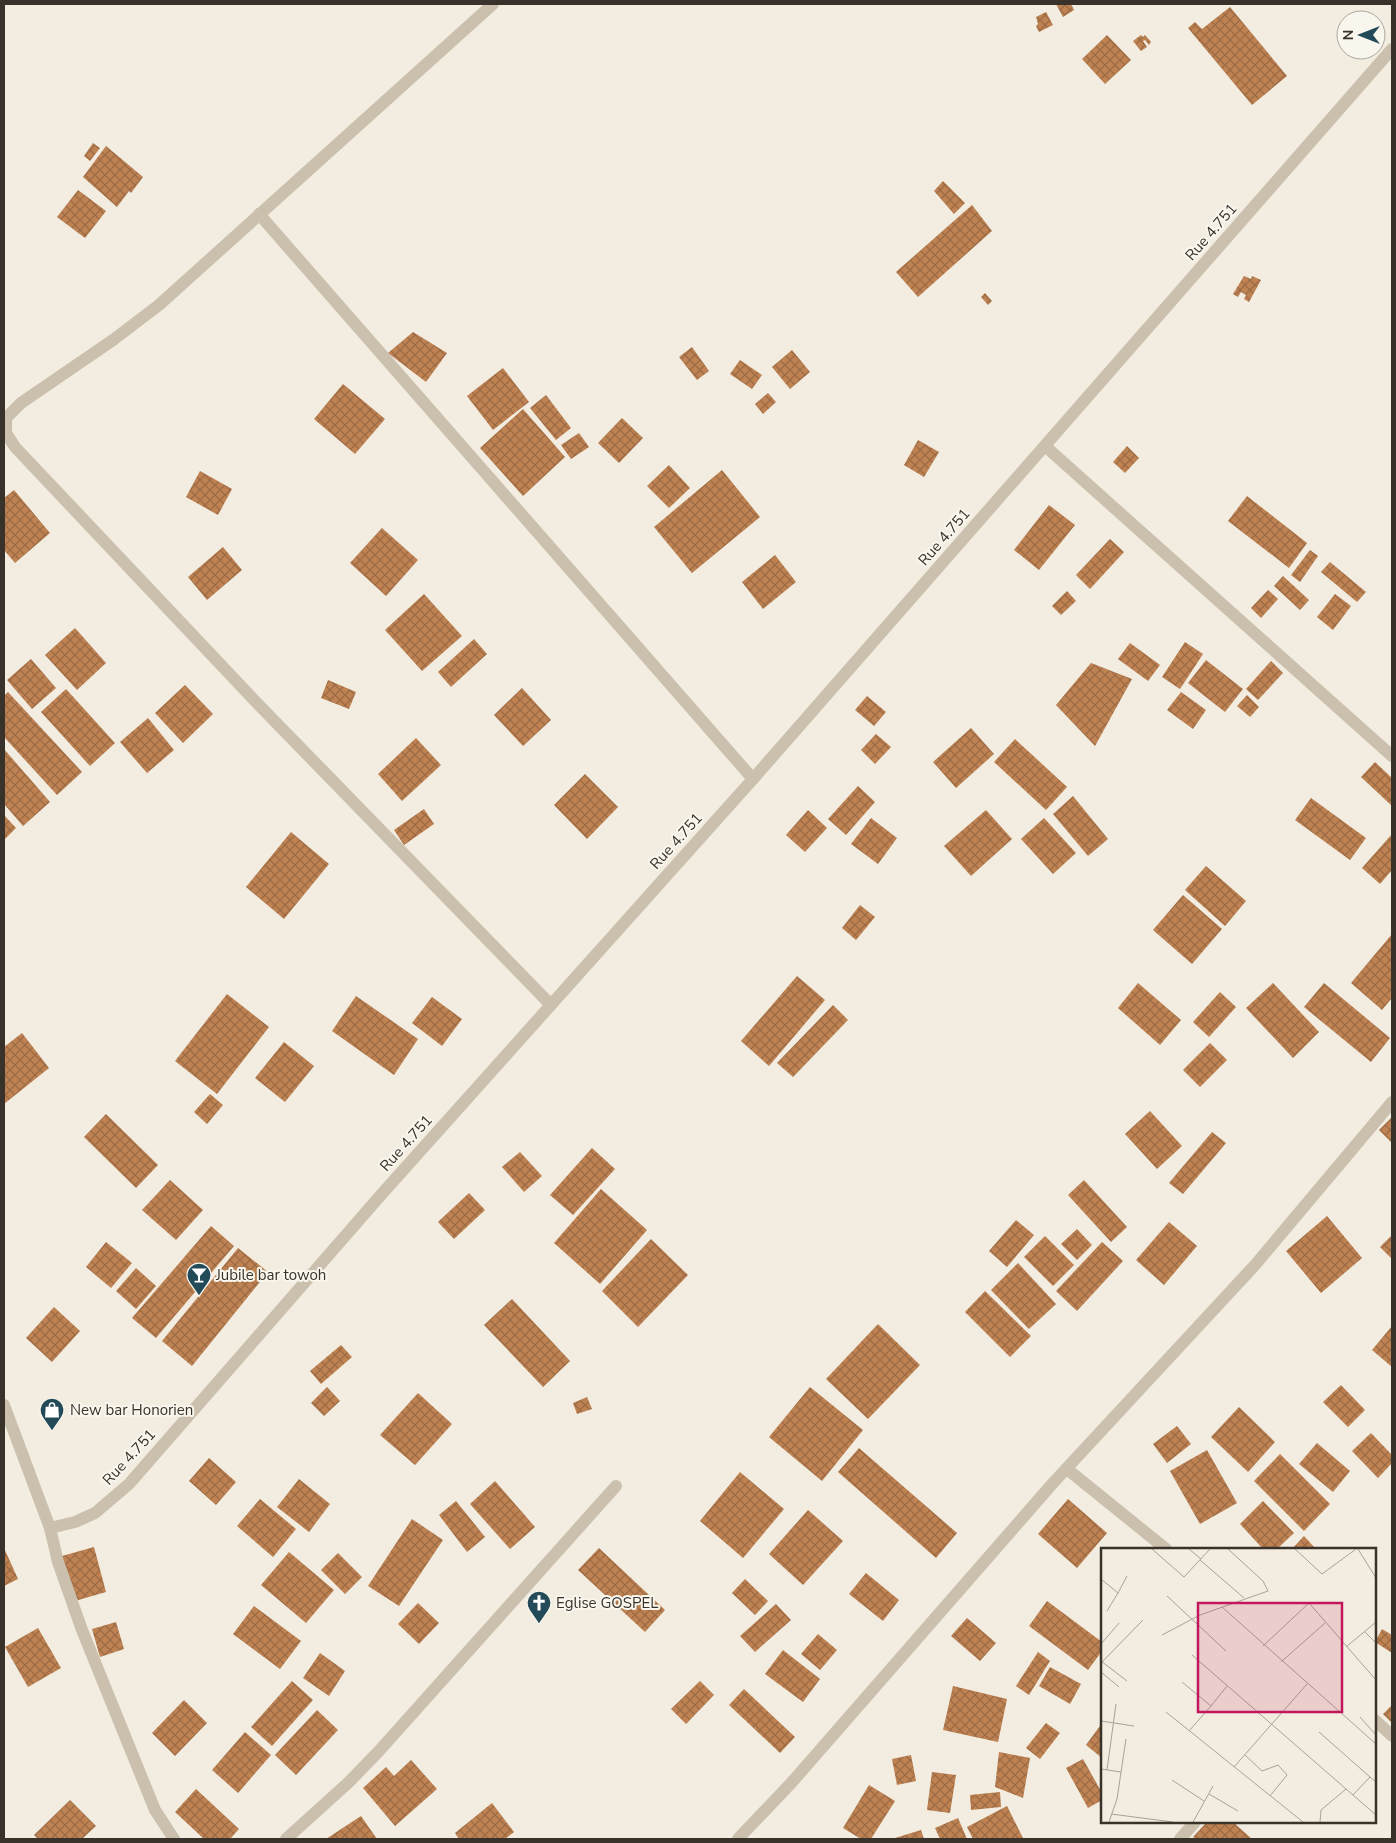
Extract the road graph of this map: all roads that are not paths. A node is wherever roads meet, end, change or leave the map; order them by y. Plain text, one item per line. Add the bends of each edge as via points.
1 (493, 4) edge
2 (1392, 49) edge
3 (259, 214) junction
4 (1045, 446) junction
5 (1392, 756) edge
6 (753, 779) junction
7 (551, 1005) junction
8 (1392, 1102) edge
9 (4, 1405) edge
10 (1067, 1469) junction
11 (616, 1486) dead end
12 (50, 1528) junction
13 (1165, 1548) edge
14 (1376, 1721) edge
15 (1392, 1736) edge
16 (1194, 1823) edge
17 (174, 1839) edge
18 (286, 1839) edge
19 (738, 1839) edge
20 (1180, 1839) edge

1 - 3 street
2 - 4 street, Rue 4.751
3 - 6 street
3 - 7 street via 159,305 21,403 6,418 6,433 15,447 255,701
4 - 5 street
4 - 6 street, Rue 4.751
6 - 7 street, Rue 4.751
7 - 12 street, Rue 4.751 via 129,1484 95,1514
8 - 10 street via 1255,1265
9 - 12 street
10 - 13 street
10 - 19 street via 793,1782
11 - 18 street via 379,1751
12 - 17 street via 58,1562 82,1630 155,1810
14 - 15 street
16 - 20 street

